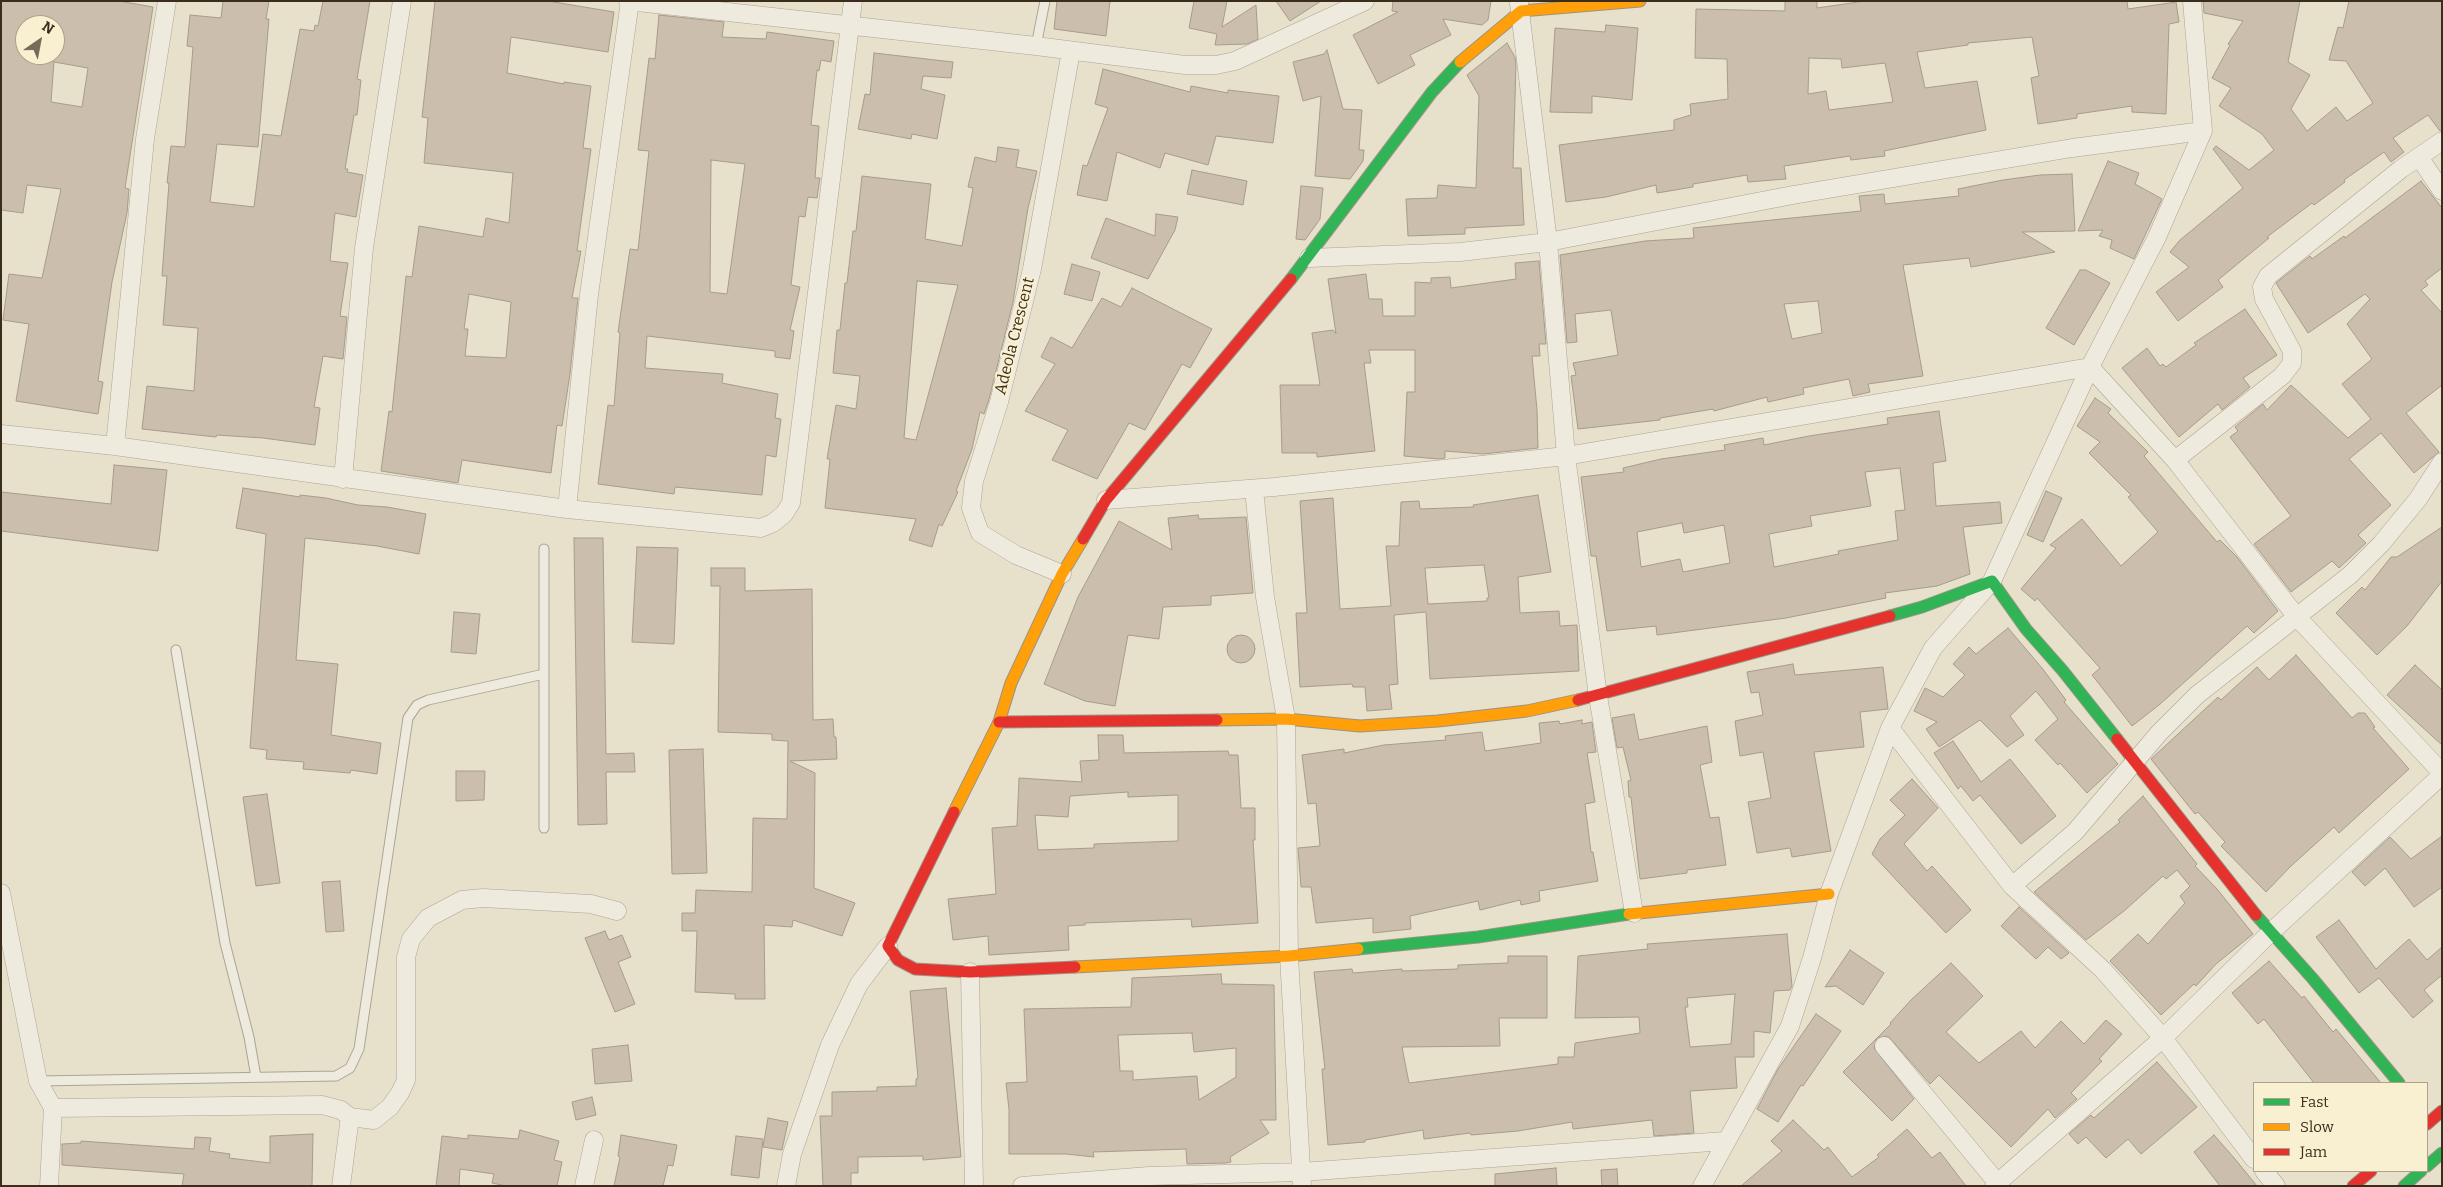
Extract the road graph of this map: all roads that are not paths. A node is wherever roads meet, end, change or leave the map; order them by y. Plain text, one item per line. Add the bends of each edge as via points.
1 (167, 1) edge
2 (402, 1) edge
3 (629, 1) edge
4 (853, 1) edge
5 (1045, 1) edge
6 (1365, 1) edge
7 (1640, 1) edge
8 (2192, 1) edge
9 (1520, 6) edge
10 (849, 25) junction
11 (1036, 46) junction
12 (1071, 51) junction
13 (2203, 131) junction
14 (2442, 141) edge
15 (2419, 157) junction
16 (2442, 191) edge
17 (1548, 242) junction
18 (1309, 258) junction
19 (2090, 367) junction
20 (1, 434) edge
21 (115, 446) junction
22 (1566, 456) junction
23 (2175, 460) junction
24 (2442, 462) edge
25 (343, 479) junction
26 (1254, 489) junction
27 (1106, 500) junction
28 (567, 509) junction
29 (544, 549) dead end
30 (1060, 574) junction
31 (1992, 581) junction
32 (2296, 616) junction
33 (176, 650) dead end
34 (544, 674) junction
35 (1598, 696) junction
36 (1286, 719) junction
37 (999, 722) junction
38 (1890, 728) junction
39 (2136, 763) junction
40 (2442, 774) edge
41 (544, 828) dead end
42 (2012, 886) junction
43 (1, 893) edge
44 (1829, 894) junction
45 (617, 911) dead end
46 (1634, 913) junction
47 (2270, 933) junction
48 (888, 946) junction
49 (1289, 956) junction
50 (970, 972) junction
51 (2163, 1038) junction
52 (1884, 1046) dead end
53 (256, 1077) junction
54 (38, 1081) junction
55 (2397, 1082) edge
56 (53, 1108) junction
57 (350, 1118) junction
58 (594, 1140) dead end
59 (1725, 1141) junction
60 (2442, 1153) edge
61 (2253, 1158) edge
62 (2428, 1165) edge
63 (2265, 1172) edge
64 (2370, 1172) edge
65 (2420, 1172) edge
66 (1302, 1179) edge
67 (1997, 1185) edge
68 (50, 1186) edge
69 (341, 1186) edge
70 (584, 1186) edge
71 (786, 1186) edge
72 (974, 1186) edge
73 (1022, 1186) edge
74 (1702, 1186) edge
75 (2276, 1186) edge
76 (2353, 1186) edge
77 (2404, 1186) edge

1 - 21 street via 145,138
2 - 25 street via 364,248
3 - 10 street
3 - 28 street via 589,295
4 - 10 street
5 - 11 lane
6 - 12 street via 1235,61 1216,65 1185,65
7 - 9 street
8 - 13 street
9 - 17 street
9 - 18 street via 1454,67 1432,92
10 - 11 street
10 - 28 street via 790,503 784,514 761,528
11 - 12 street
12 - 30 street, Adeola Crescent via 1032,269 974,481 971,508 980,533 1016,555
13 - 17 street via 2072,148 1794,195
13 - 19 street via 2157,236
14 - 15 street
15 - 16 street
15 - 23 street via 2268,276 2262,287 2264,299 2292,351 2292,363 2282,376
17 - 18 street via 1460,252
17 - 22 street
18 - 27 street
19 - 22 street
19 - 23 street
19 - 31 street
20 - 21 street
21 - 25 street
22 - 26 street
22 - 35 street
23 - 32 street
24 - 32 street via 2381,544 2350,575
25 - 28 street
26 - 27 street
26 - 36 street via 1264,598
27 - 30 street
29 - 34 lane
30 - 37 street via 1011,682
31 - 35 street via 1922,607
31 - 38 street via 1933,648
31 - 39 street via 2026,629 2064,671
32 - 39 street via 2197,695 2159,733
32 - 40 street
33 - 53 lane via 226,943
34 - 41 lane
34 - 53 lane via 417,705 408,718 359,1049 350,1068 336,1076
35 - 36 street via 1527,711 1438,721 1360,726
35 - 46 street
36 - 37 street
36 - 49 street
37 - 48 street
38 - 42 street
38 - 44 street
39 - 42 street via 2075,832
39 - 47 street
40 - 47 street
42 - 51 street via 2103,970
43 - 54 street
44 - 46 street
44 - 59 street via 1790,1026 1758,1088
45 - 57 street via 584,903 484,898 462,900 428,918 411,939 406,956 406,1080 390,1107 374,1120
46 - 49 street via 1478,937
47 - 51 street
47 - 55 street via 2313,979
48 - 50 street via 898,960 915,969
48 - 71 street via 859,984 830,1045 792,1154
49 - 50 street
49 - 66 street
50 - 72 street
51 - 61 street
51 - 67 street
52 - 67 street
53 - 54 lane
54 - 56 street
56 - 57 street via 322,1105 341,1110
56 - 68 street
57 - 69 street
58 - 70 street
59 - 66 street
59 - 74 street
60 - 62 street
63 - 75 street
64 - 76 street
65 - 77 street
66 - 73 street via 1148,1176

